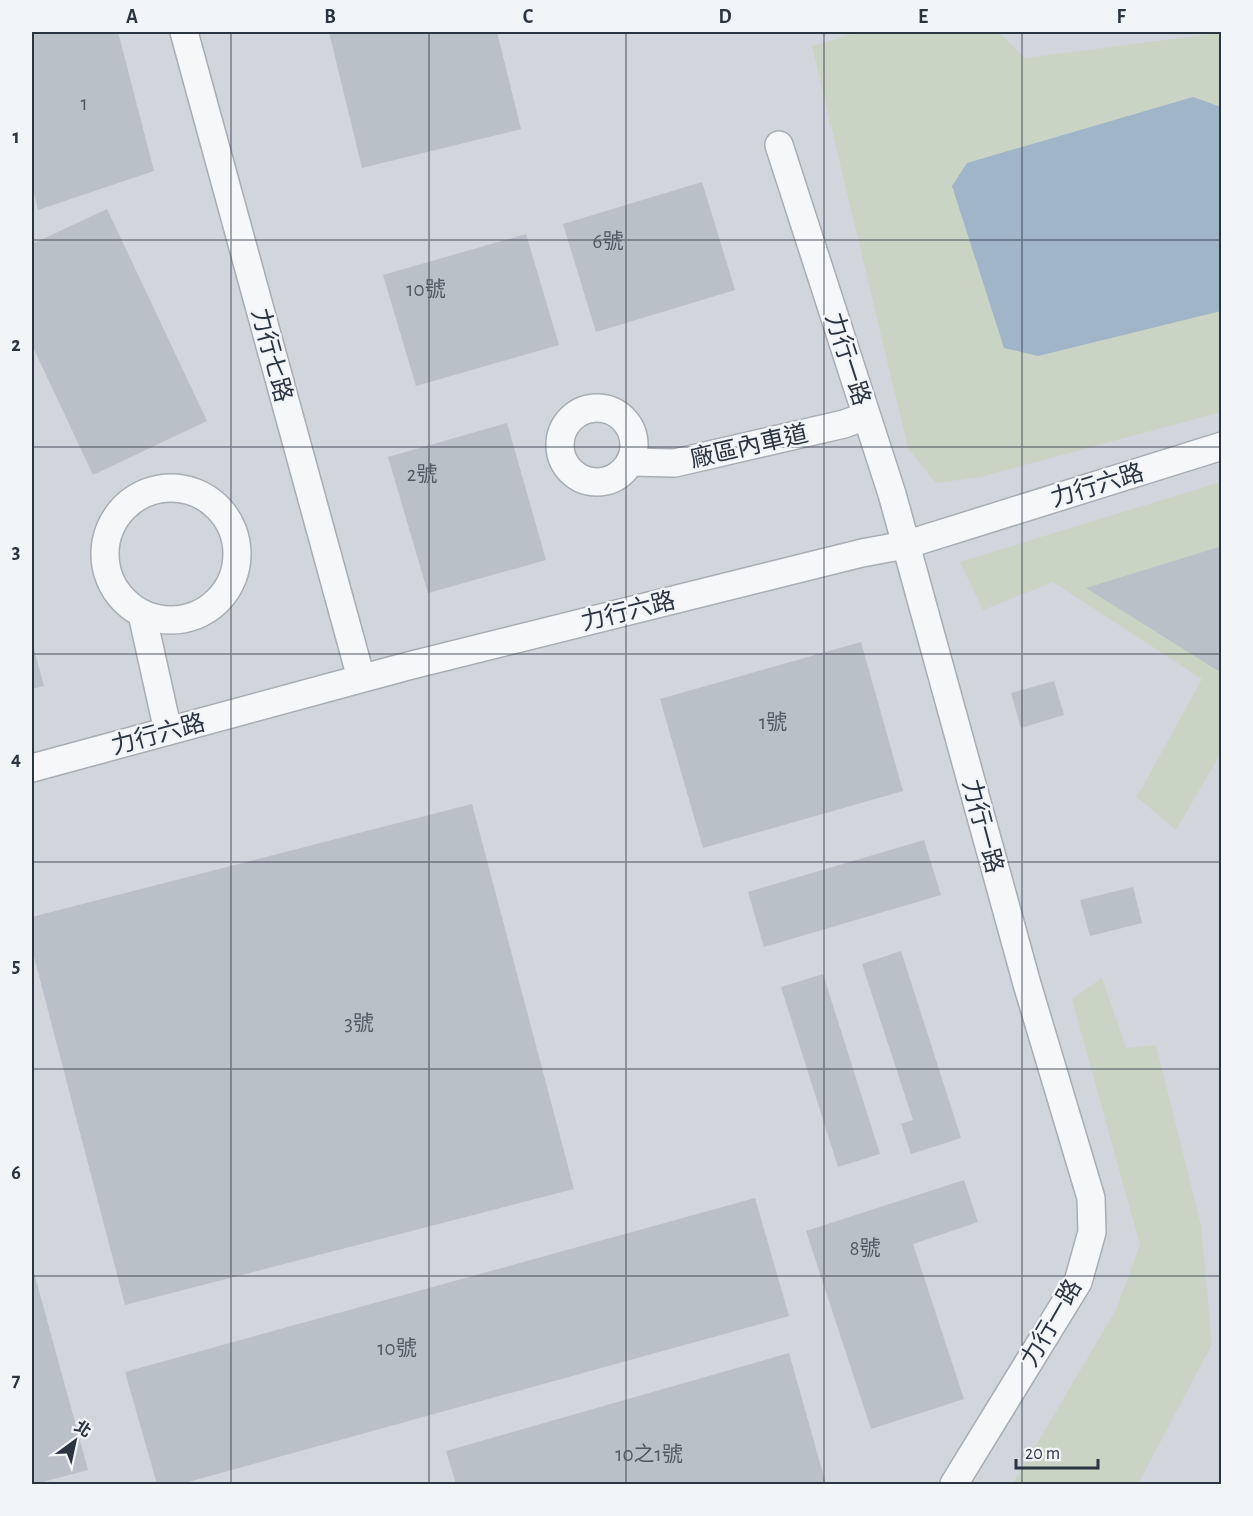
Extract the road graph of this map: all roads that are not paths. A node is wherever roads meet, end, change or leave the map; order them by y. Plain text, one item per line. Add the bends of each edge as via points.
1 (183, 32) edge
2 (779, 145) dead end
3 (866, 416) junction
4 (1221, 446) edge
5 (630, 462) dead end
6 (905, 545) junction
7 (142, 614) junction
8 (361, 678) junction
9 (168, 731) junction
10 (32, 768) edge
11 (954, 1485) edge

1 - 8 street, 力行七路
2 - 3 street, 力行一路
3 - 5 street, 廠區內車道 via 675,463
3 - 6 street, 力行一路
4 - 6 street, 力行六路
6 - 8 street, 力行六路
6 - 11 street, 力行一路 via 1090,1198 1092,1232 1078,1282
7 - 7 street via 110,582 105,560 106,537 115,517 130,500 151,490 173,487 194,491 213,502 227,518 235,538 237,559 232,580 221,598 204,612 184,619 163,620
7 - 9 street
8 - 9 street, 力行六路
9 - 10 street, 力行六路

